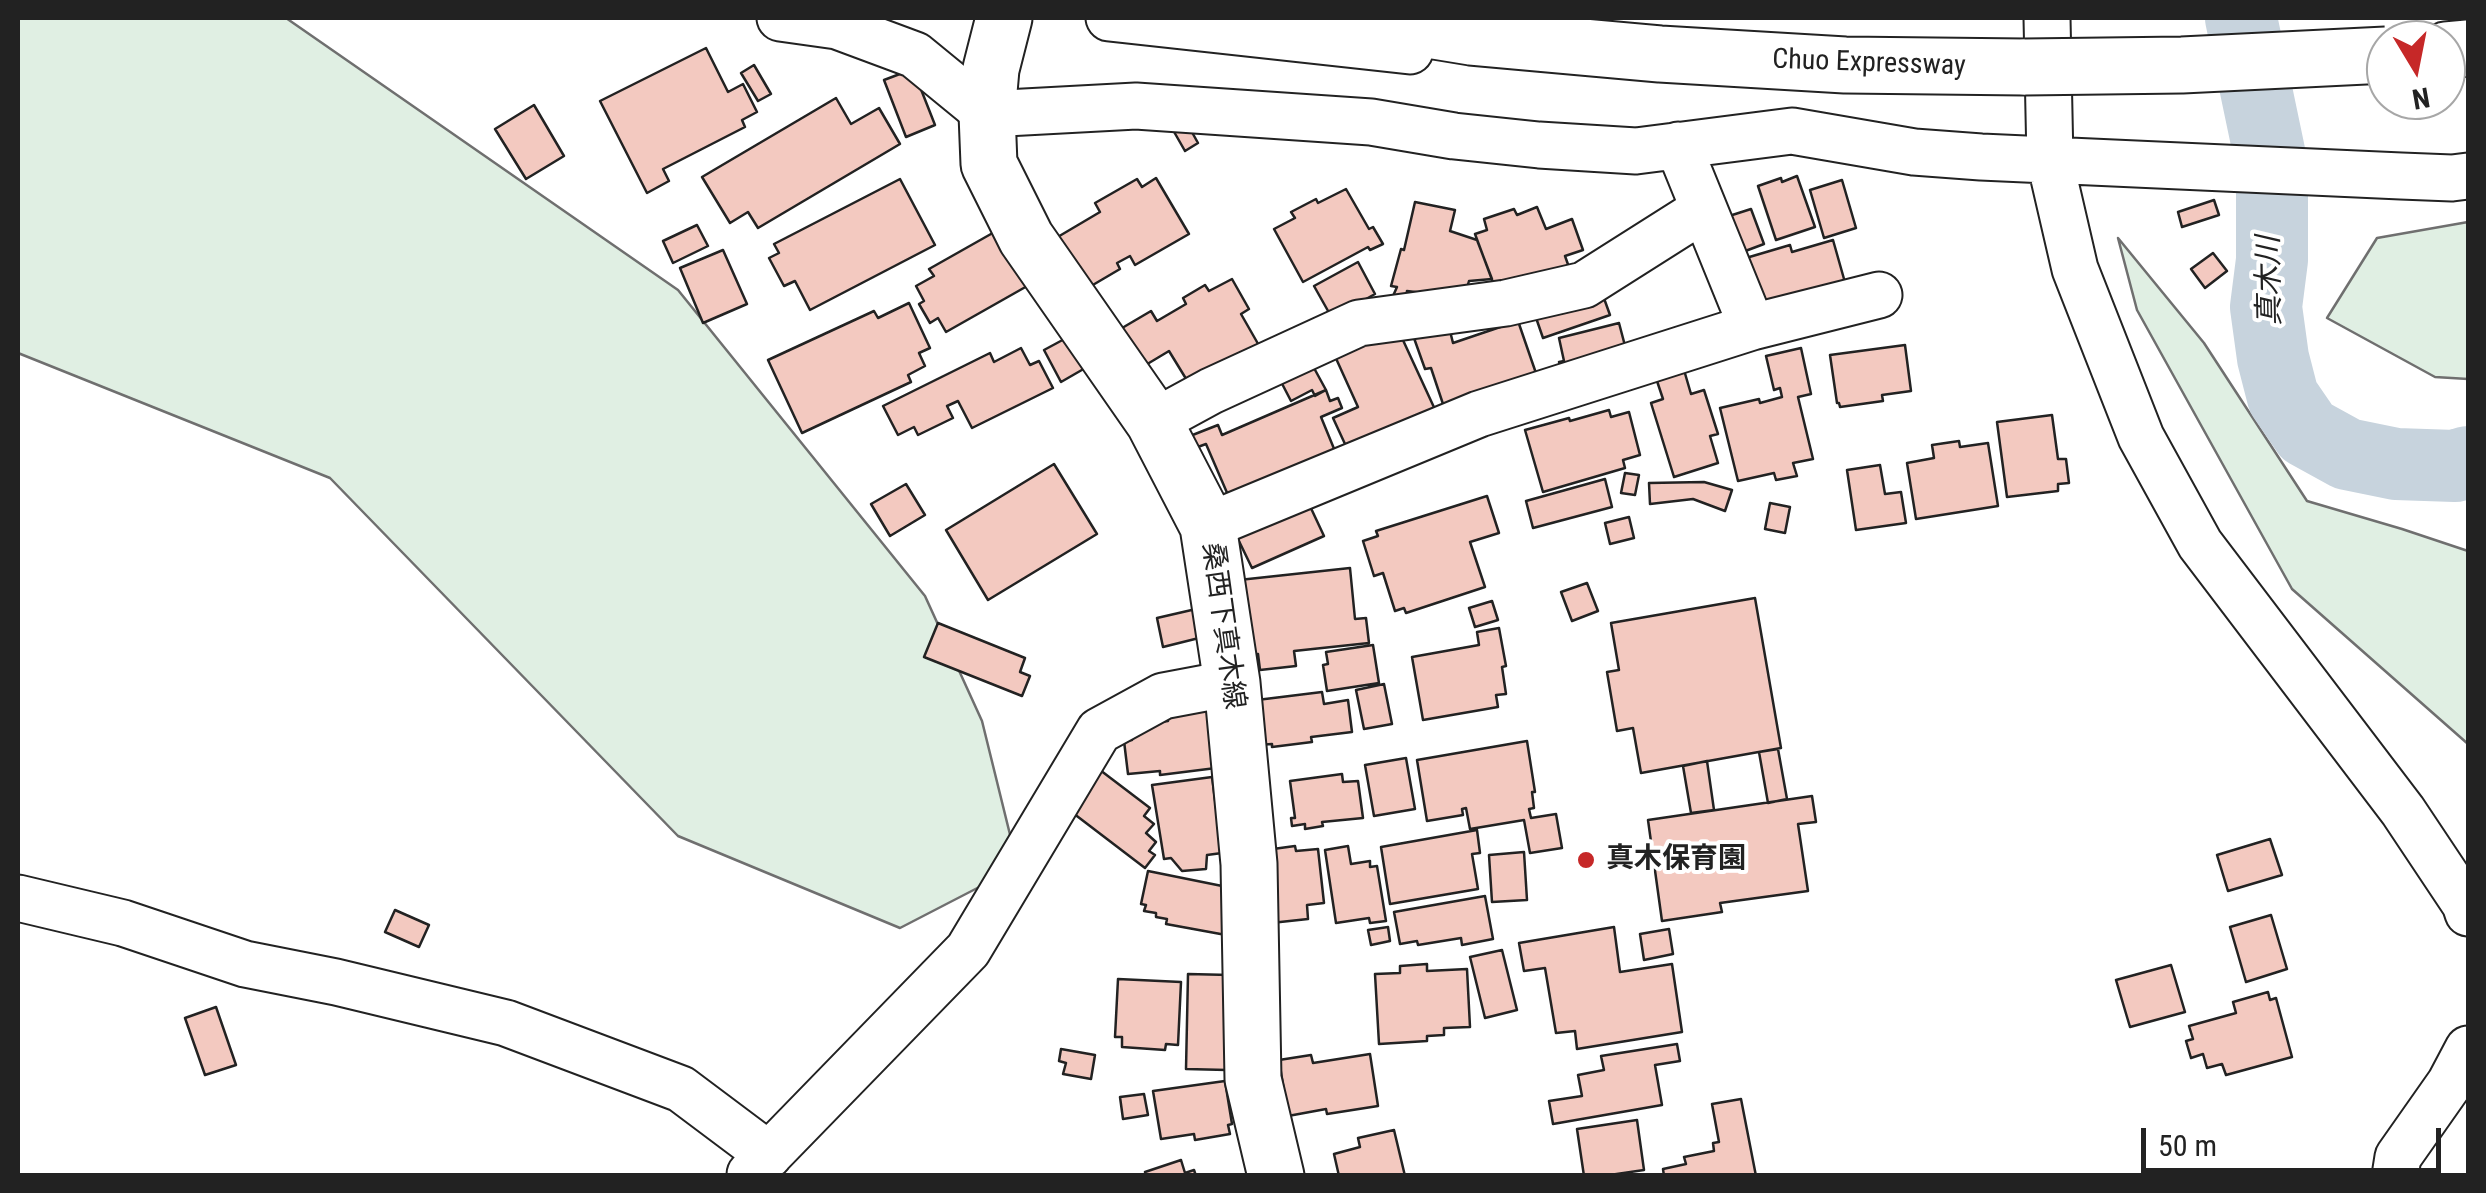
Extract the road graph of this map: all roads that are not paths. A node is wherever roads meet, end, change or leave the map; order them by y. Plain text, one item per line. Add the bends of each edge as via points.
1 (780, 18) edge
2 (1109, 18) edge
3 (1355, 18) edge
4 (2047, 18) edge
5 (2366, 56) edge
6 (1845, 65) junction
7 (994, 67) edge
8 (1678, 145) junction
9 (2050, 161) junction
10 (2468, 176) edge
11 (1704, 209) junction
12 (1879, 295) dead end
13 (1752, 327) junction
14 (1154, 422) junction
15 (1208, 526) junction
16 (1232, 683) junction
17 (18, 898) edge
18 (2468, 913) edge
19 (2468, 1049) edge
20 (759, 1165) edge
21 (1276, 1176) edge
22 (2395, 1176) edge

1 - 7 street via 837,26 915,56
2 - 6 street via 1660,75
3 - 6 main road, Chuo Expressway via 1472,37
4 - 9 street
5 - 6 main road, Chuo Expressway, bridge via 2025,68
7 - 8 street via 1136,106 1372,122 1539,145 1636,151
7 - 14 main road, 桑西下真木線 via 989,164 1026,238
8 - 9 street via 1792,131 1914,152
8 - 11 street
9 - 10 street
9 - 18 street via 2075,269 2141,438 2200,544 2403,810
11 - 13 street
11 - 14 street via 1584,285 1359,323
12 - 13 street
13 - 15 street via 1479,414
14 - 15 main road, 桑西下真木線
15 - 16 main road, 桑西下真木線
16 - 20 street via 1163,696 1099,731 968,950
16 - 21 main road, 桑西下真木線 via 1250,864 1253,1079
17 - 20 street via 123,923 245,964 506,1023 681,1088
19 - 22 street via 2398,1157

